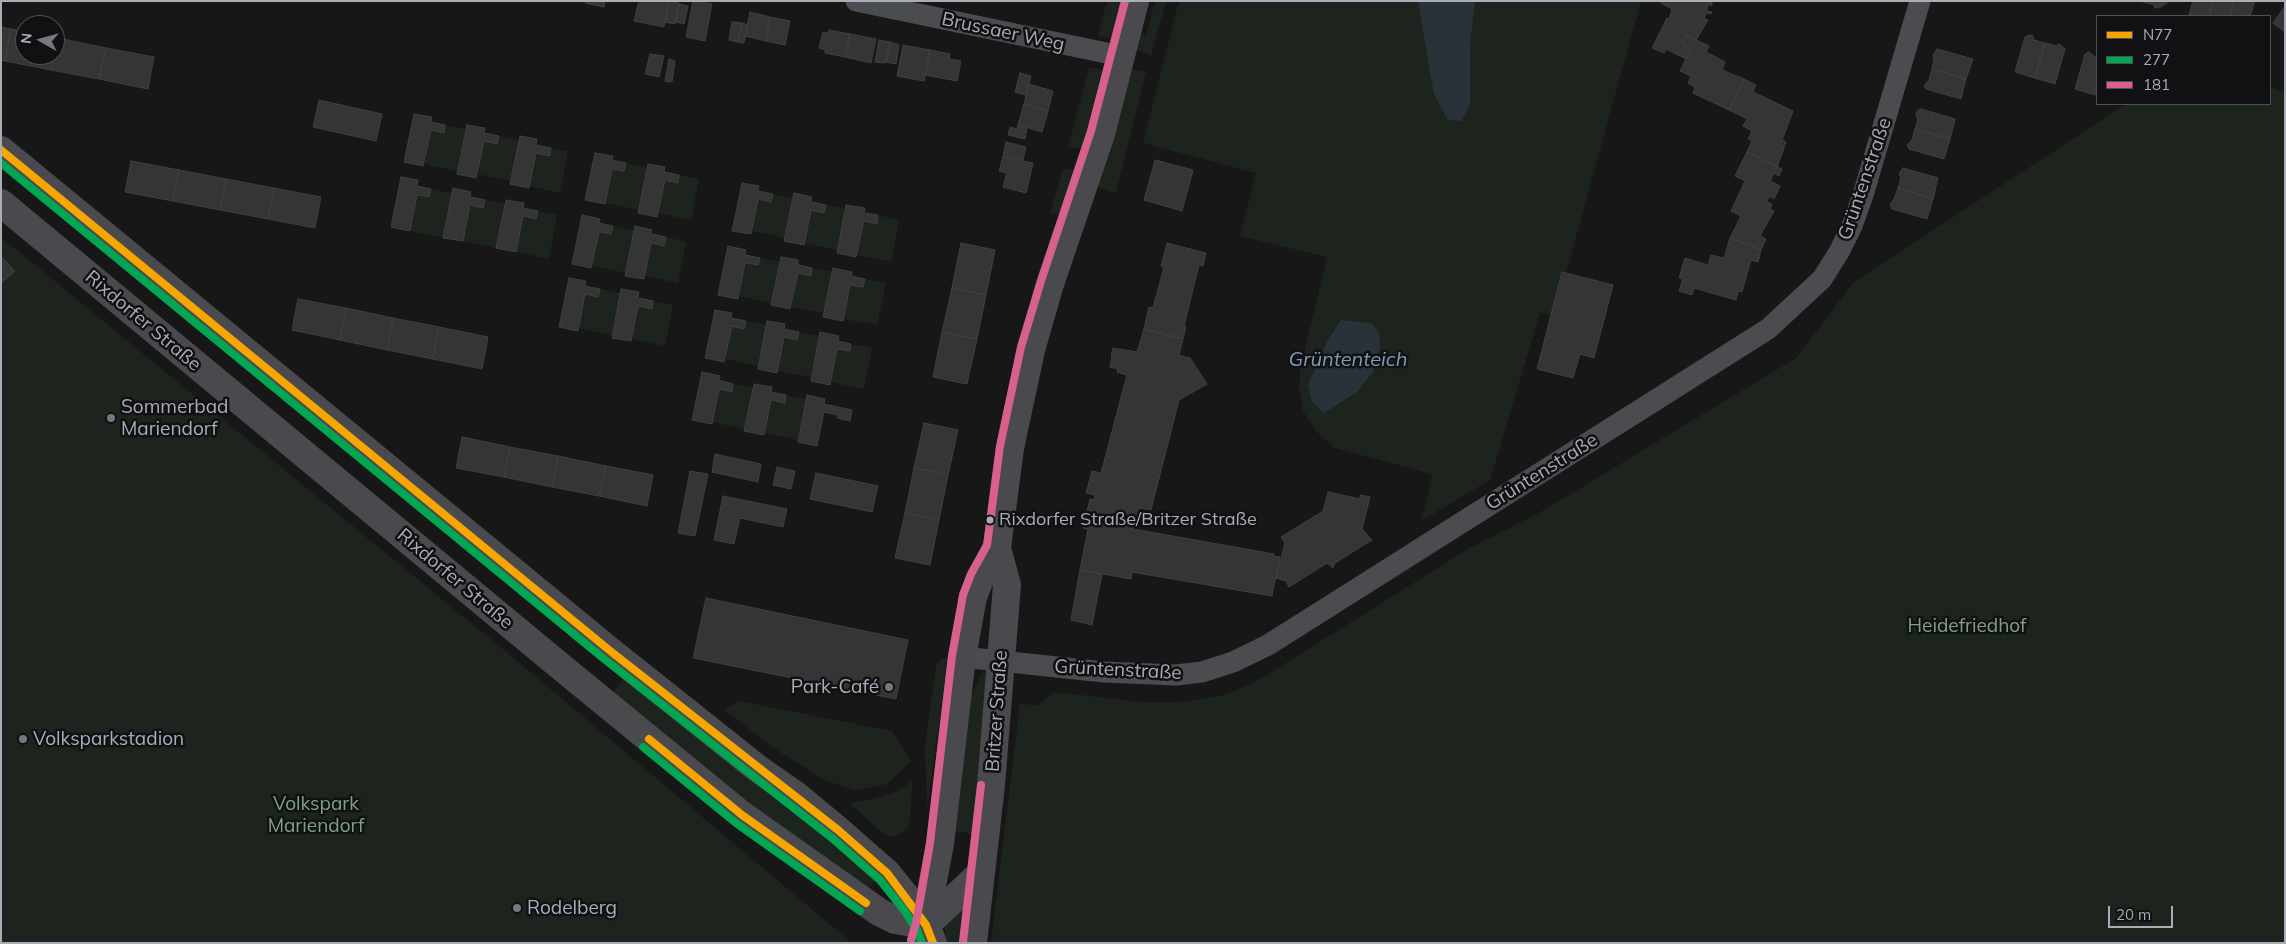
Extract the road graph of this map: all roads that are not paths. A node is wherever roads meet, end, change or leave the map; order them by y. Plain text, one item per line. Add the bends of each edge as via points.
1 (856, 1) edge
2 (1135, 1) edge
3 (1920, 1) edge
4 (1121, 56) junction
5 (1, 150) edge
6 (1, 203) edge
7 (997, 548) junction
8 (609, 650) junction
9 (962, 657) junction
10 (1000, 661) junction
11 (579, 682) junction
12 (980, 874) junction
13 (926, 937) edge
14 (973, 943) edge

1 - 4 street, Brussaer Weg
2 - 4 street, Britzer Straße
3 - 10 street, Grüntenstraße via 1852,226 1822,280 1768,329 1285,634 1233,662 1202,672 1176,675 1104,672
4 - 7 street, Britzer Straße via 1101,134 1031,350 1010,448
5 - 8 street
6 - 11 street, Rixdorfer Straße
7 - 9 street, Britzer Straße via 974,597
7 - 10 street, Britzer Straße via 1007,585
8 - 11 street
8 - 13 street via 797,796 878,864 912,904
9 - 10 street, Grüntenstraße
9 - 13 street, Britzer Straße
10 - 12 street, Britzer Straße via 991,785
11 - 13 street, Rixdorfer Straße via 742,815 858,897
12 - 13 street
12 - 14 street, Britzer Straße

